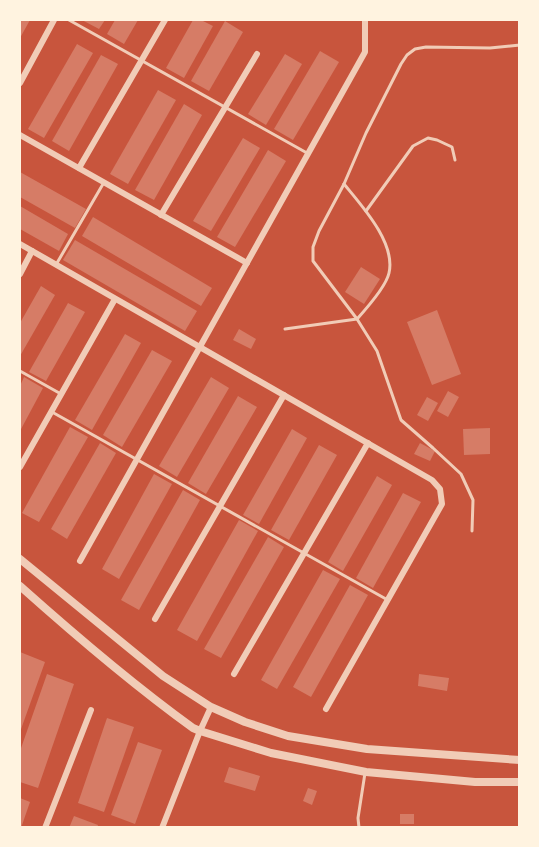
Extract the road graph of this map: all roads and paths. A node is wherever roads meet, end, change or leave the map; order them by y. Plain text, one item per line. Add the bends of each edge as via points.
1 (54, 20) edge
2 (69, 20) edge
3 (165, 20) edge
4 (365, 20) edge
5 (519, 45) edge
6 (257, 54) dead end
7 (141, 60) junction
8 (20, 83) edge
9 (225, 107) junction
10 (20, 135) edge
11 (308, 154) junction
12 (455, 160) dead end
13 (79, 168) junction
14 (104, 183) junction
15 (344, 184) junction
16 (366, 211) junction
17 (161, 215) junction
18 (20, 244) edge
19 (32, 251) junction
20 (247, 263) junction
21 (56, 265) junction
22 (20, 274) edge
23 (115, 299) junction
24 (357, 319) junction
25 (285, 329) dead end
26 (200, 347) junction
27 (20, 370) edge
28 (61, 394) junction
29 (284, 395) junction
30 (51, 411) junction
31 (368, 443) junction
32 (136, 459) junction
33 (20, 467) edge
34 (220, 506) junction
35 (472, 531) dead end
36 (304, 553) junction
37 (20, 559) edge
38 (80, 561) dead end
39 (20, 586) edge
40 (388, 600) junction
41 (155, 619) dead end
42 (234, 674) dead end
43 (211, 707) junction
44 (91, 710) dead end
45 (326, 710) dead end
46 (200, 731) junction
47 (517, 759) edge
48 (366, 772) junction
49 (519, 783) edge
50 (45, 828) edge
51 (162, 828) edge
52 (359, 828) edge

1 - 8 street
2 - 7 lane
3 - 7 street
4 - 11 street via 365,52
5 - 15 lane via 426,46 407,55
6 - 9 street
7 - 9 lane
7 - 13 street
9 - 11 lane
9 - 17 street
10 - 13 street
11 - 20 street
12 - 16 lane via 452,147 438,140 428,138 413,146
13 - 14 street
14 - 17 street
14 - 21 lane
15 - 16 lane
15 - 24 lane via 319,231 313,261
16 - 24 lane via 385,239 389,274
17 - 20 street
18 - 19 street
19 - 21 street
19 - 22 street
20 - 26 street
21 - 23 street
23 - 26 street
23 - 28 street
24 - 25 lane
24 - 35 lane via 377,351 401,420 461,474 473,500
26 - 29 street
26 - 32 street
27 - 28 lane
28 - 30 street
29 - 31 street
29 - 34 street
30 - 32 lane
30 - 33 street
31 - 36 street
31 - 40 street via 432,480 440,489 442,504
32 - 34 lane
32 - 38 street
34 - 36 lane
34 - 41 street
36 - 40 lane
36 - 42 street
37 - 43 street via 163,676
39 - 46 street via 88,647
40 - 45 street
43 - 46 street
43 - 47 street via 288,736 344,746
44 - 50 street
46 - 48 street via 271,753
46 - 51 street
48 - 49 street
48 - 52 lane

